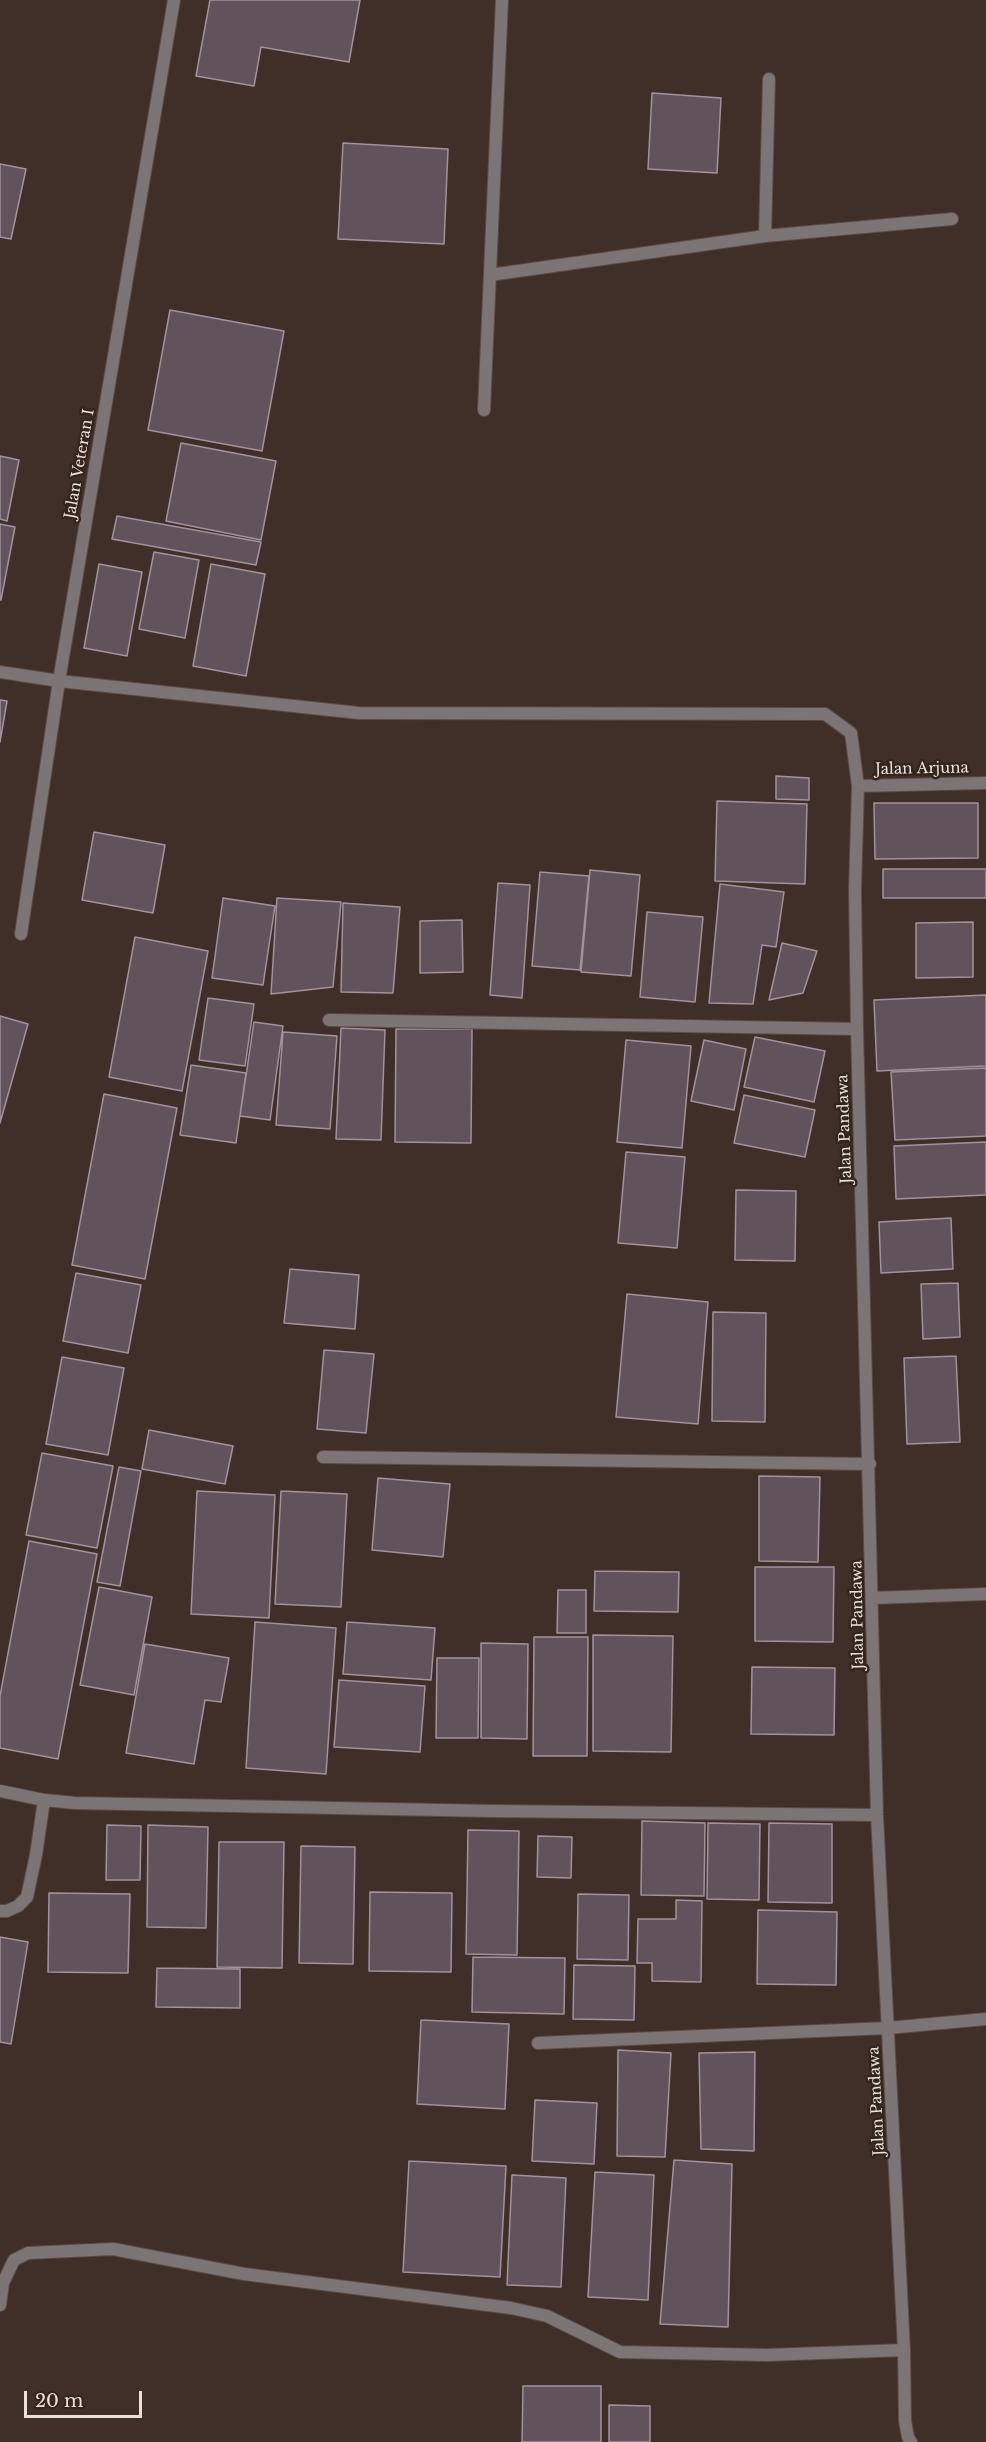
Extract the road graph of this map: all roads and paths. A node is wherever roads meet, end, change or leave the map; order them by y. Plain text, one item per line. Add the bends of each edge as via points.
1 (174, 0) edge
2 (502, 0) edge
3 (769, 79) dead end
4 (952, 219) dead end
5 (765, 236) junction
6 (490, 275) junction
7 (484, 410) dead end
8 (0, 672) edge
9 (59, 681) junction
10 (986, 783) edge
11 (858, 786) junction
12 (21, 934) dead end
13 (329, 1020) dead end
14 (857, 1029) junction
15 (323, 1457) dead end
16 (870, 1464) junction
17 (986, 1594) edge
18 (872, 1598) junction
19 (0, 1791) edge
20 (44, 1800) junction
21 (878, 1815) junction
22 (0, 1911) edge
23 (986, 2019) edge
24 (888, 2028) junction
25 (538, 2043) dead end
26 (0, 2305) edge
27 (904, 2350) junction
28 (911, 2442) edge

1 - 9 street, Jalan Veteran I
2 - 6 street
3 - 5 street
4 - 5 street
5 - 6 street
6 - 7 street
8 - 9 street, Jalan Pandawa
9 - 11 street, Jalan Pandawa via 359,713 825,714 851,733
9 - 12 street, Jalan Veteran I
10 - 11 street, Jalan Arjuna
11 - 14 street, Jalan Pandawa
13 - 14 street
14 - 16 street, Jalan Pandawa
15 - 16 street
16 - 18 street, Jalan Pandawa
17 - 18 street
18 - 21 street, Jalan Pandawa
19 - 20 street
20 - 21 street via 492,1812
20 - 22 street via 27,1897 18,1906
21 - 24 street, Jalan Pandawa
23 - 24 street
24 - 25 street
24 - 27 street, Jalan Pandawa
26 - 27 street via 3,2283 14,2260 28,2253 113,2249 244,2274 511,2308 548,2316 620,2352 767,2355
27 - 28 street, Jalan Pandawa via 905,2421

